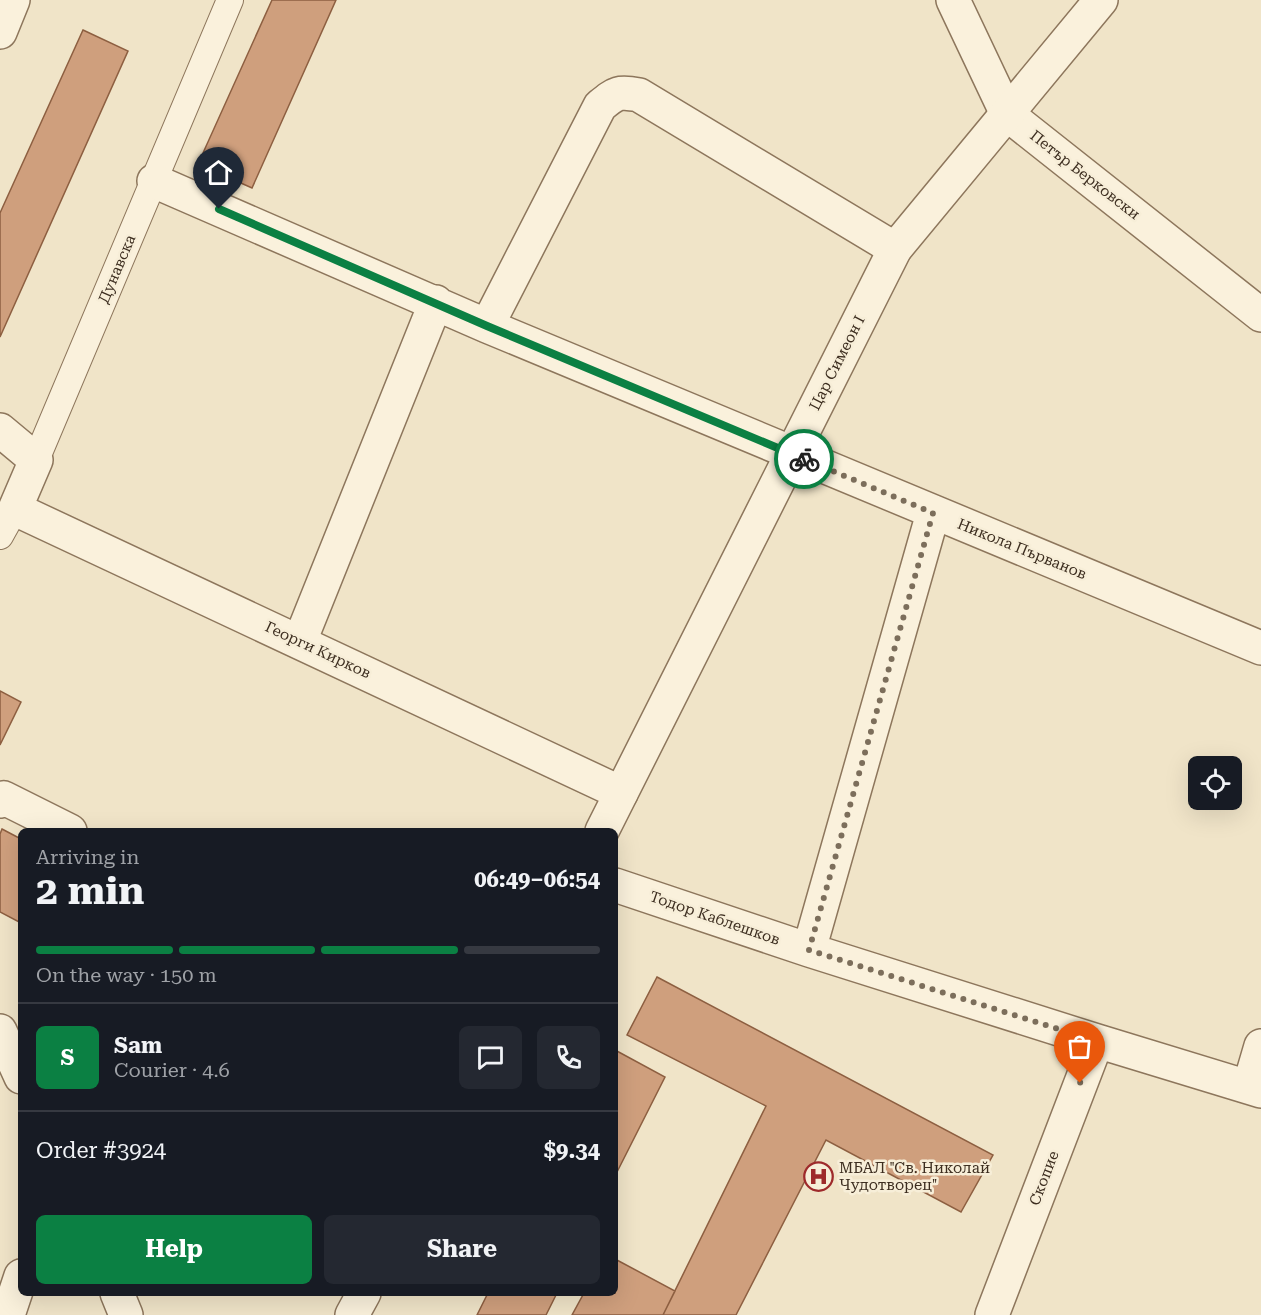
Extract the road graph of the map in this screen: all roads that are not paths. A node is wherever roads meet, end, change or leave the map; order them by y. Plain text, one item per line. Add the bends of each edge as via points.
1 (13, 0) edge
2 (230, 0) edge
3 (953, 0) edge
4 (1101, 0) edge
5 (0, 32) edge
6 (1007, 114) junction
7 (154, 182) junction
8 (896, 249) junction
9 (436, 302) junction
10 (1261, 315) edge
11 (487, 326) junction
12 (0, 430) edge
13 (791, 453) junction
14 (36, 460) junction
15 (933, 513) junction
16 (7, 522) edge
17 (300, 641) junction
18 (1261, 648) edge
19 (621, 793) junction
20 (1, 798) edge
21 (64, 828) edge
22 (604, 828) edge
23 (618, 886) edge
24 (809, 950) junction
25 (0, 1031) edge
26 (1096, 1041) junction
27 (1261, 1046) edge
28 (18, 1070) edge
29 (1255, 1089) edge
30 (18, 1285) edge
31 (118, 1296) edge
32 (362, 1296) edge
33 (8, 1315) edge
34 (126, 1315) edge
35 (352, 1315) edge
36 (992, 1315) edge

1 - 5 street
2 - 7 street, Дунавска
3 - 6 street, Петър Берковски
4 - 6 street, Цар Симеон I
6 - 8 street, Цар Симеон I
6 - 10 street, Петър Берковски
7 - 9 street, Никола Първанов
7 - 14 street, Дунавска
8 - 11 street via 639,95 623,92 600,106
8 - 13 street, Цар Симеон I
9 - 11 street, Никола Първанов
9 - 17 street
11 - 13 street, Никола Първанов
12 - 14 street
13 - 15 street, Никола Първанов
13 - 19 street, Цар Симеон I
14 - 16 street, Дунавска
15 - 18 street, Никола Първанов
15 - 24 street
16 - 17 street, Георги Кирков
17 - 19 street, Георги Кирков
19 - 22 street, Цар Симеон I
20 - 21 street
23 - 24 street, Тодор Каблешков
24 - 26 street, Тодор Каблешков
25 - 28 street
26 - 29 street, Тодор Каблешков
26 - 36 street, Скопие
27 - 29 street
30 - 33 street
31 - 34 street
32 - 35 street

